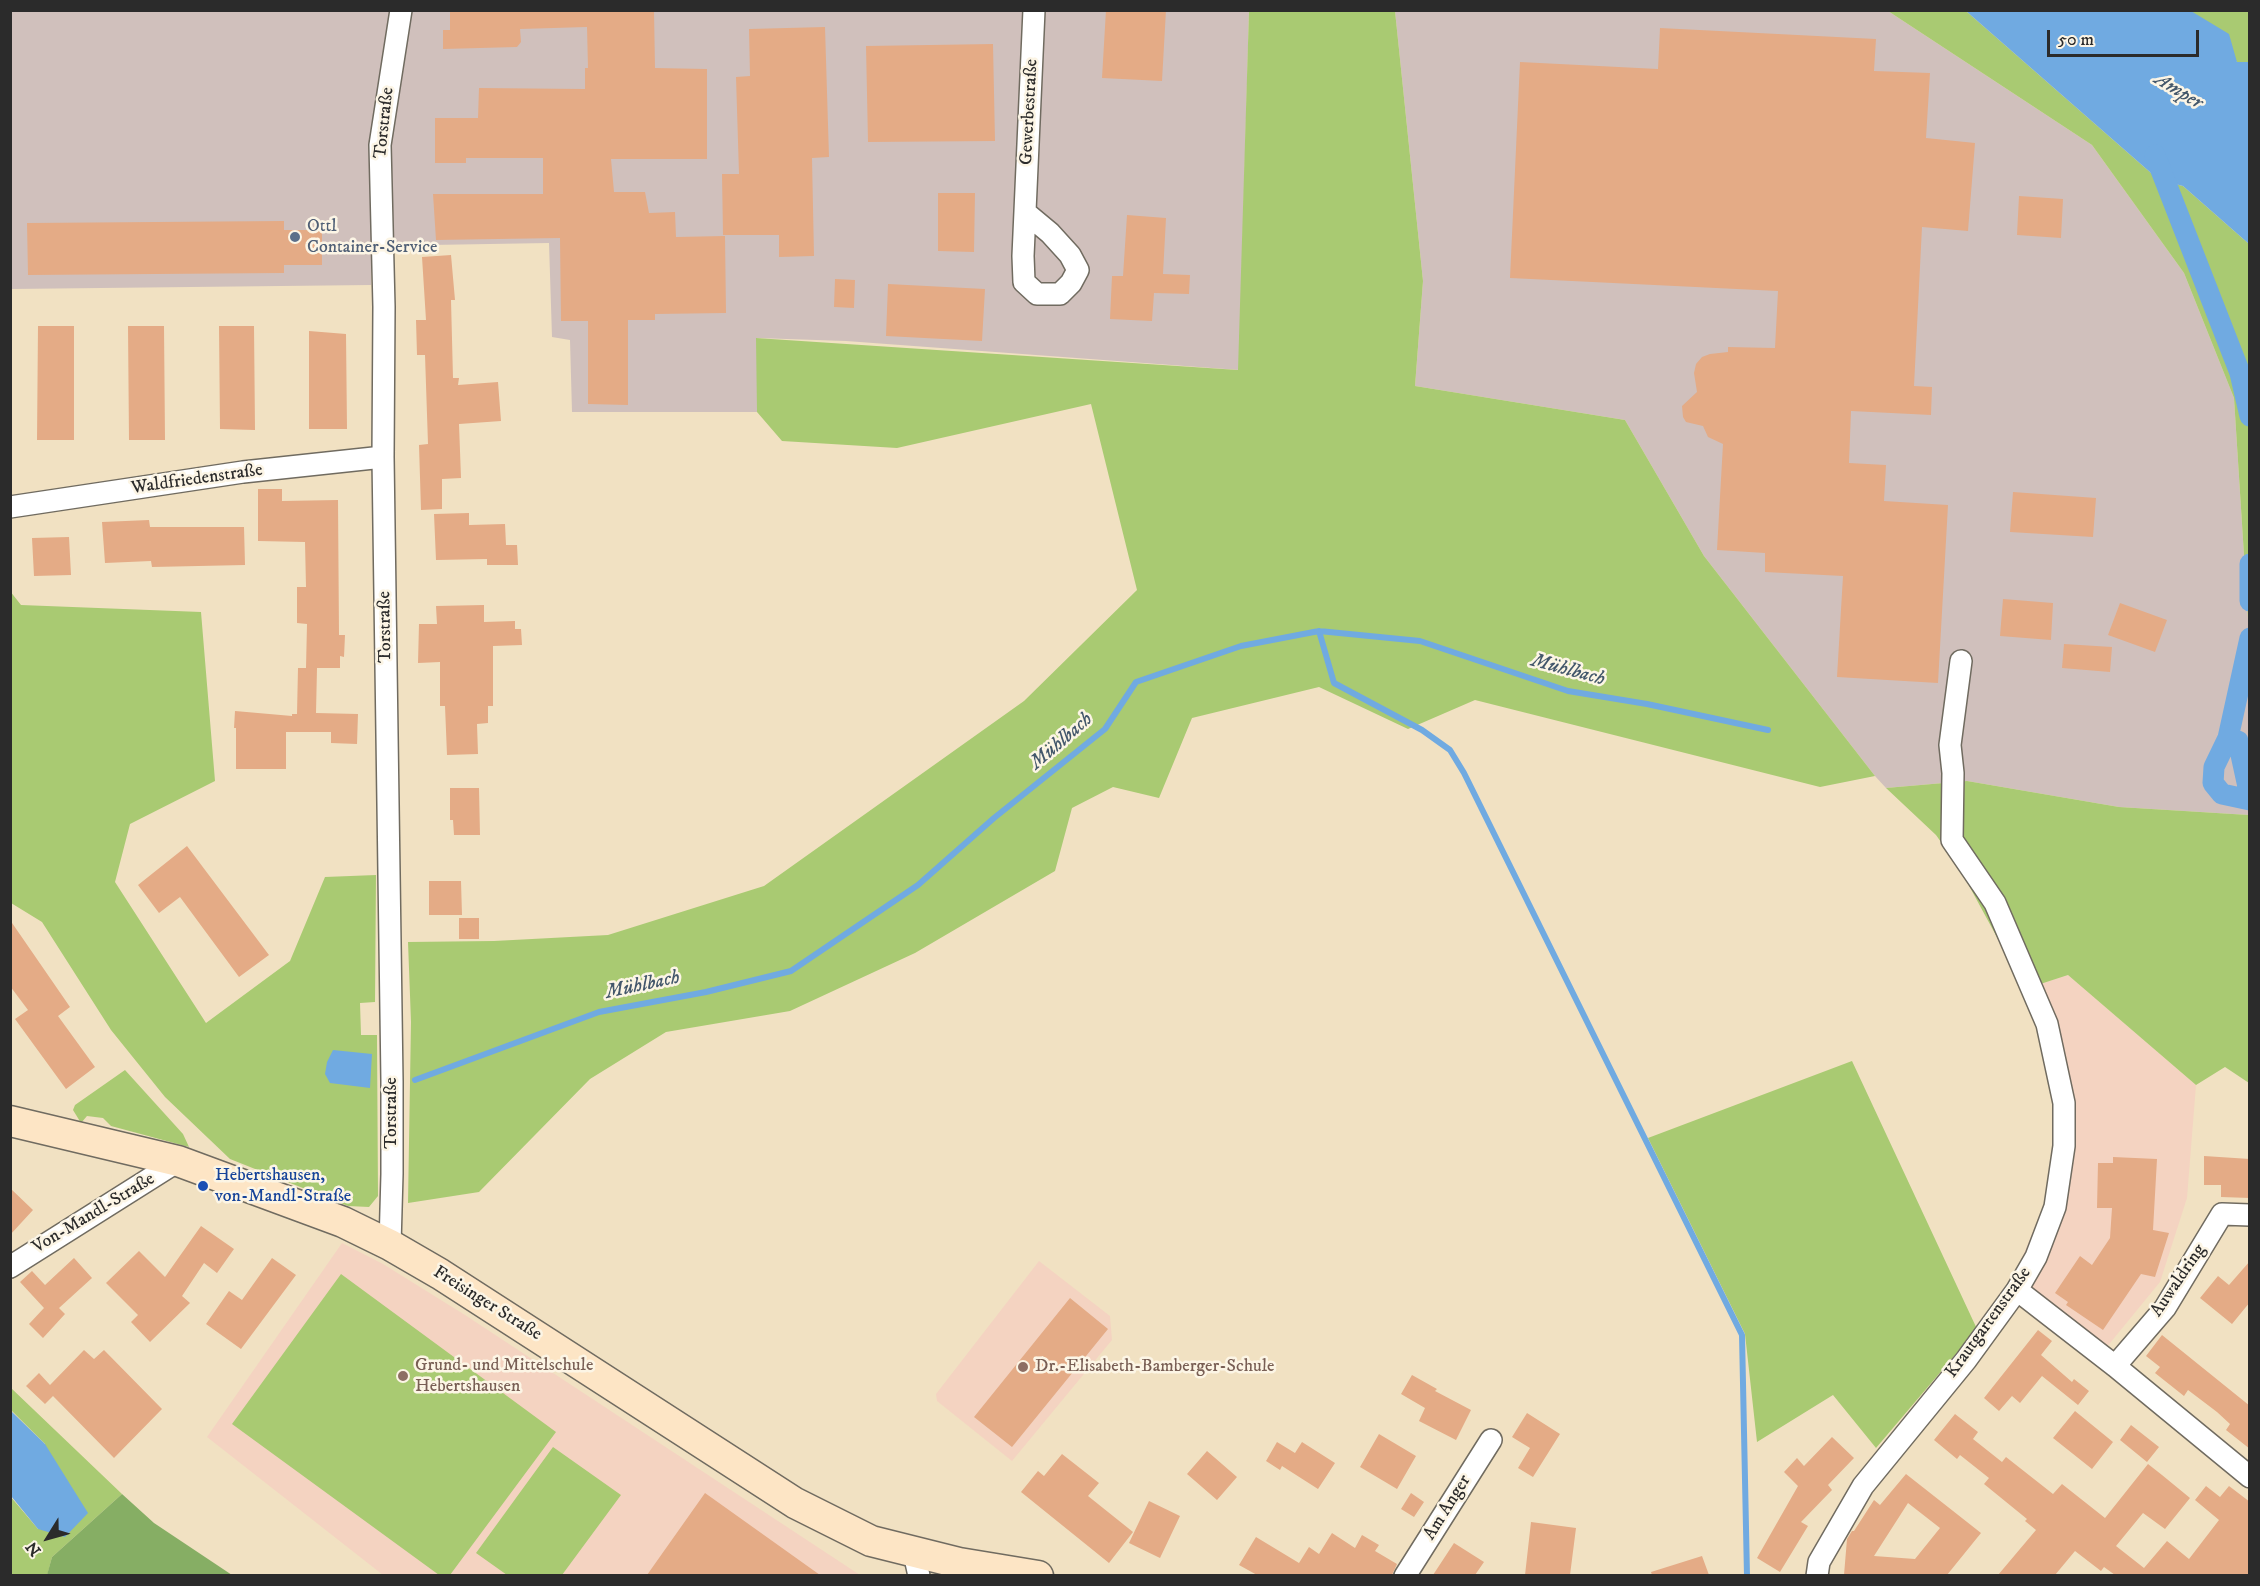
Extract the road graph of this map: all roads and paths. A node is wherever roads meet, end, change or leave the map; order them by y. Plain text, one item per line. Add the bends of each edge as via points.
1 (401, 10) edge
2 (1034, 10) edge
3 (1026, 213) dead end
4 (383, 457) junction
5 (10, 507) edge
6 (1961, 661) dead end
7 (10, 1121) edge
8 (178, 1161) junction
9 (2250, 1215) edge
10 (390, 1245) junction
11 (10, 1267) edge
12 (2017, 1290) junction
13 (2115, 1366) junction
14 (1491, 1440) dead end
15 (2250, 1476) edge
16 (917, 1564) edge
17 (1038, 1575) edge
18 (1405, 1575) edge
19 (1816, 1575) edge

1 - 4 street, Torstraße via 380,144
2 - 3 street, Gewerbestraße
4 - 5 street, Waldfriedenstraße via 243,472
4 - 10 street, Torstraße via 392,1081
6 - 12 street, Krautgartenstraße via 1950,745 1952,840 1995,903 2047,1024 2064,1103 2064,1146 2055,1207 2036,1257
7 - 8 main road, Freisinger Straße
8 - 10 main road, Freisinger Straße via 343,1222
8 - 11 street, Von-Mandl-Straße
9 - 13 street, Auwaldring via 2222,1214 2165,1308
10 - 16 main road, Freisinger Straße via 795,1503
12 - 13 street
12 - 19 street, Krautgartenstraße via 1966,1360 1863,1486 1819,1562
13 - 15 street
14 - 18 street, Am Anger
16 - 17 main road, Freisinger Straße via 959,1563

